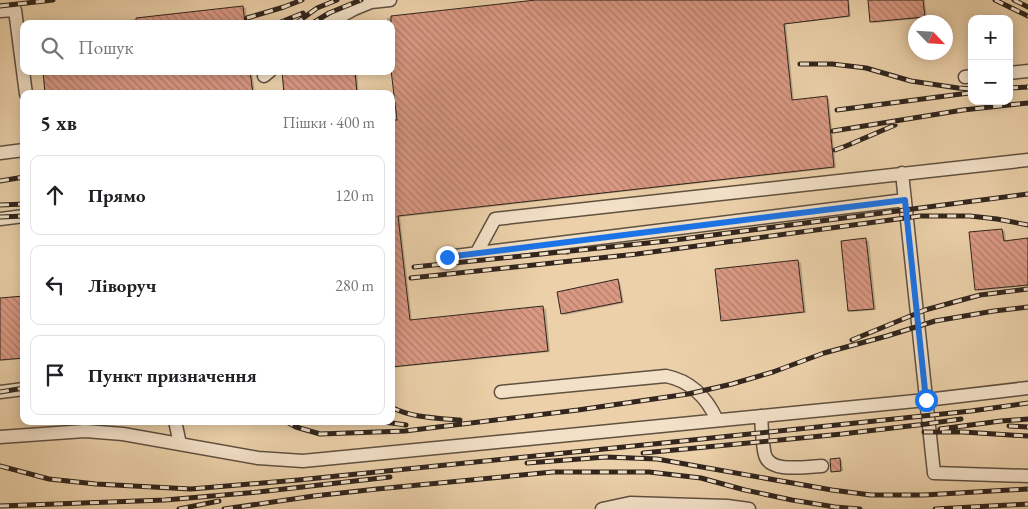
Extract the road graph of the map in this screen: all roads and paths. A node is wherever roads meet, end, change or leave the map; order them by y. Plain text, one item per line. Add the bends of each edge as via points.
1 (390, 0) edge
2 (0, 12) edge
3 (334, 20) edge
4 (20, 48) edge
5 (1028, 71) edge
6 (1013, 73) edge
7 (24, 75) edge
8 (25, 90) edge
9 (20, 150) edge
10 (0, 153) edge
11 (1028, 160) edge
12 (902, 173) junction
13 (905, 200) junction
14 (20, 216) edge
15 (0, 219) edge
16 (476, 254) junction
17 (447, 257) dead end
18 (1028, 388) edge
19 (20, 390) edge
20 (0, 392) edge
21 (501, 392) dead end
22 (926, 400) junction
23 (761, 416) junction
24 (717, 420) junction
25 (176, 425) edge
26 (0, 437) edge
27 (180, 444) junction
28 (822, 466) dead end
29 (1028, 476) edge
30 (602, 509) edge
31 (748, 509) edge

1 - 3 lane via 371,2
2 - 4 lane via 15,10
5 - 6 lane
7 - 8 lane
9 - 10 lane
11 - 12 lane
12 - 13 lane
12 - 16 lane via 495,219
13 - 16 lane
13 - 22 lane
14 - 15 lane
16 - 17 lane
18 - 22 lane
19 - 20 lane
21 - 24 lane via 666,376 694,388 708,403
22 - 23 lane
22 - 29 lane via 934,473
23 - 24 lane
23 - 28 lane via 765,456 773,465 780,468
24 - 27 lane via 303,461 258,458
25 - 27 lane
26 - 27 lane via 85,431
30 - 31 lane via 630,503

